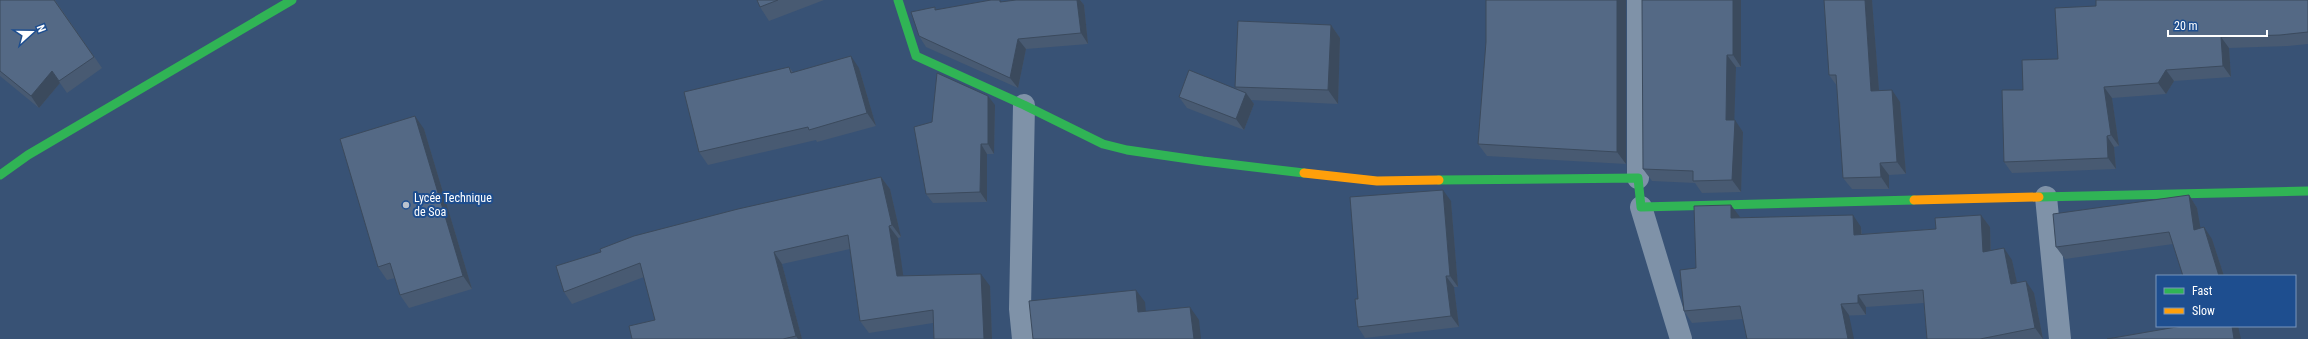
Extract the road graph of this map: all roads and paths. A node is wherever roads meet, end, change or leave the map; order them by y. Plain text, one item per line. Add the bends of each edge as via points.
1 (292, 0) edge
2 (898, 0) edge
3 (1638, 0) edge
4 (1024, 105) junction
5 (0, 176) edge
6 (1638, 178) junction
7 (2308, 192) edge
8 (2046, 197) junction
9 (1641, 207) junction
10 (1023, 339) edge
11 (1681, 339) edge
12 (2060, 339) edge

1 - 5 street via 28,155
2 - 4 street via 916,56
3 - 6 street
4 - 6 street via 1103,144 1203,161 1377,181
4 - 10 street via 1020,309
6 - 9 street
7 - 8 street
8 - 9 street
8 - 12 street
9 - 11 street

